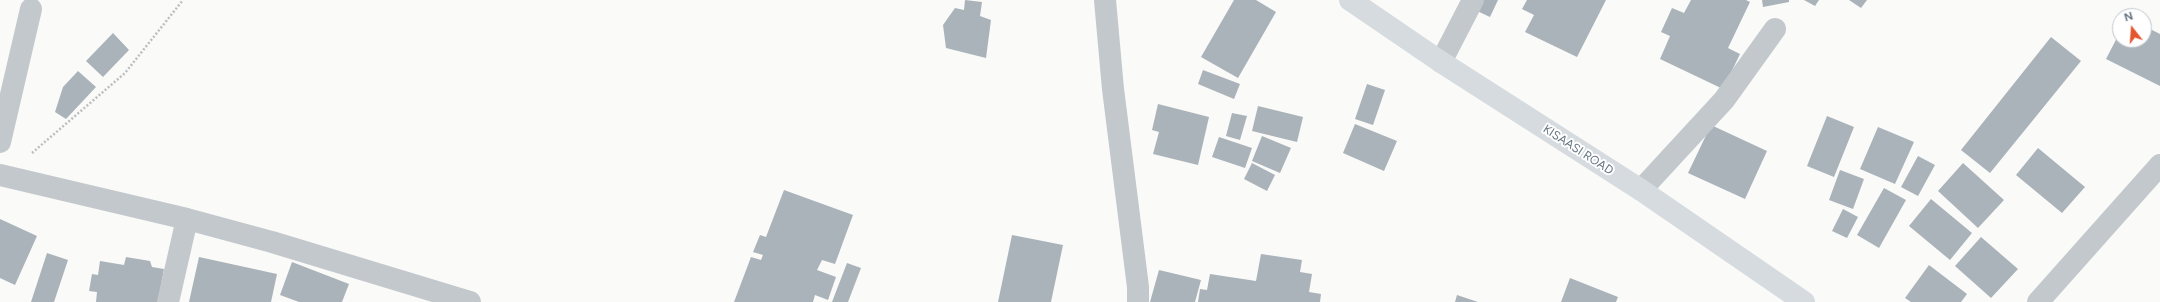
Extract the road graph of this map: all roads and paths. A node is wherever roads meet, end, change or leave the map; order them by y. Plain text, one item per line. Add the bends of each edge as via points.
1 (183, 0) edge
2 (1105, 0) edge
3 (1350, 0) edge
4 (1473, 0) edge
5 (31, 9) dead end
6 (1775, 29) dead end
7 (1441, 62) junction
8 (0, 142) edge
9 (2160, 165) edge
10 (3, 175) edge
11 (1641, 190) junction
12 (187, 219) junction
13 (1782, 296) edge
14 (168, 302) edge
15 (470, 302) edge
16 (1138, 302) edge
17 (1804, 302) edge
18 (2038, 302) edge

1 - 10 path via 125,73
2 - 16 street
3 - 7 main road, KISAASI ROAD
4 - 7 street
5 - 8 street
6 - 11 street via 1724,100
7 - 11 main road, KISAASI ROAD
9 - 18 street
10 - 12 street
11 - 13 main road, KISAASI ROAD
12 - 14 street
12 - 15 street
13 - 17 main road, KISAASI ROAD

